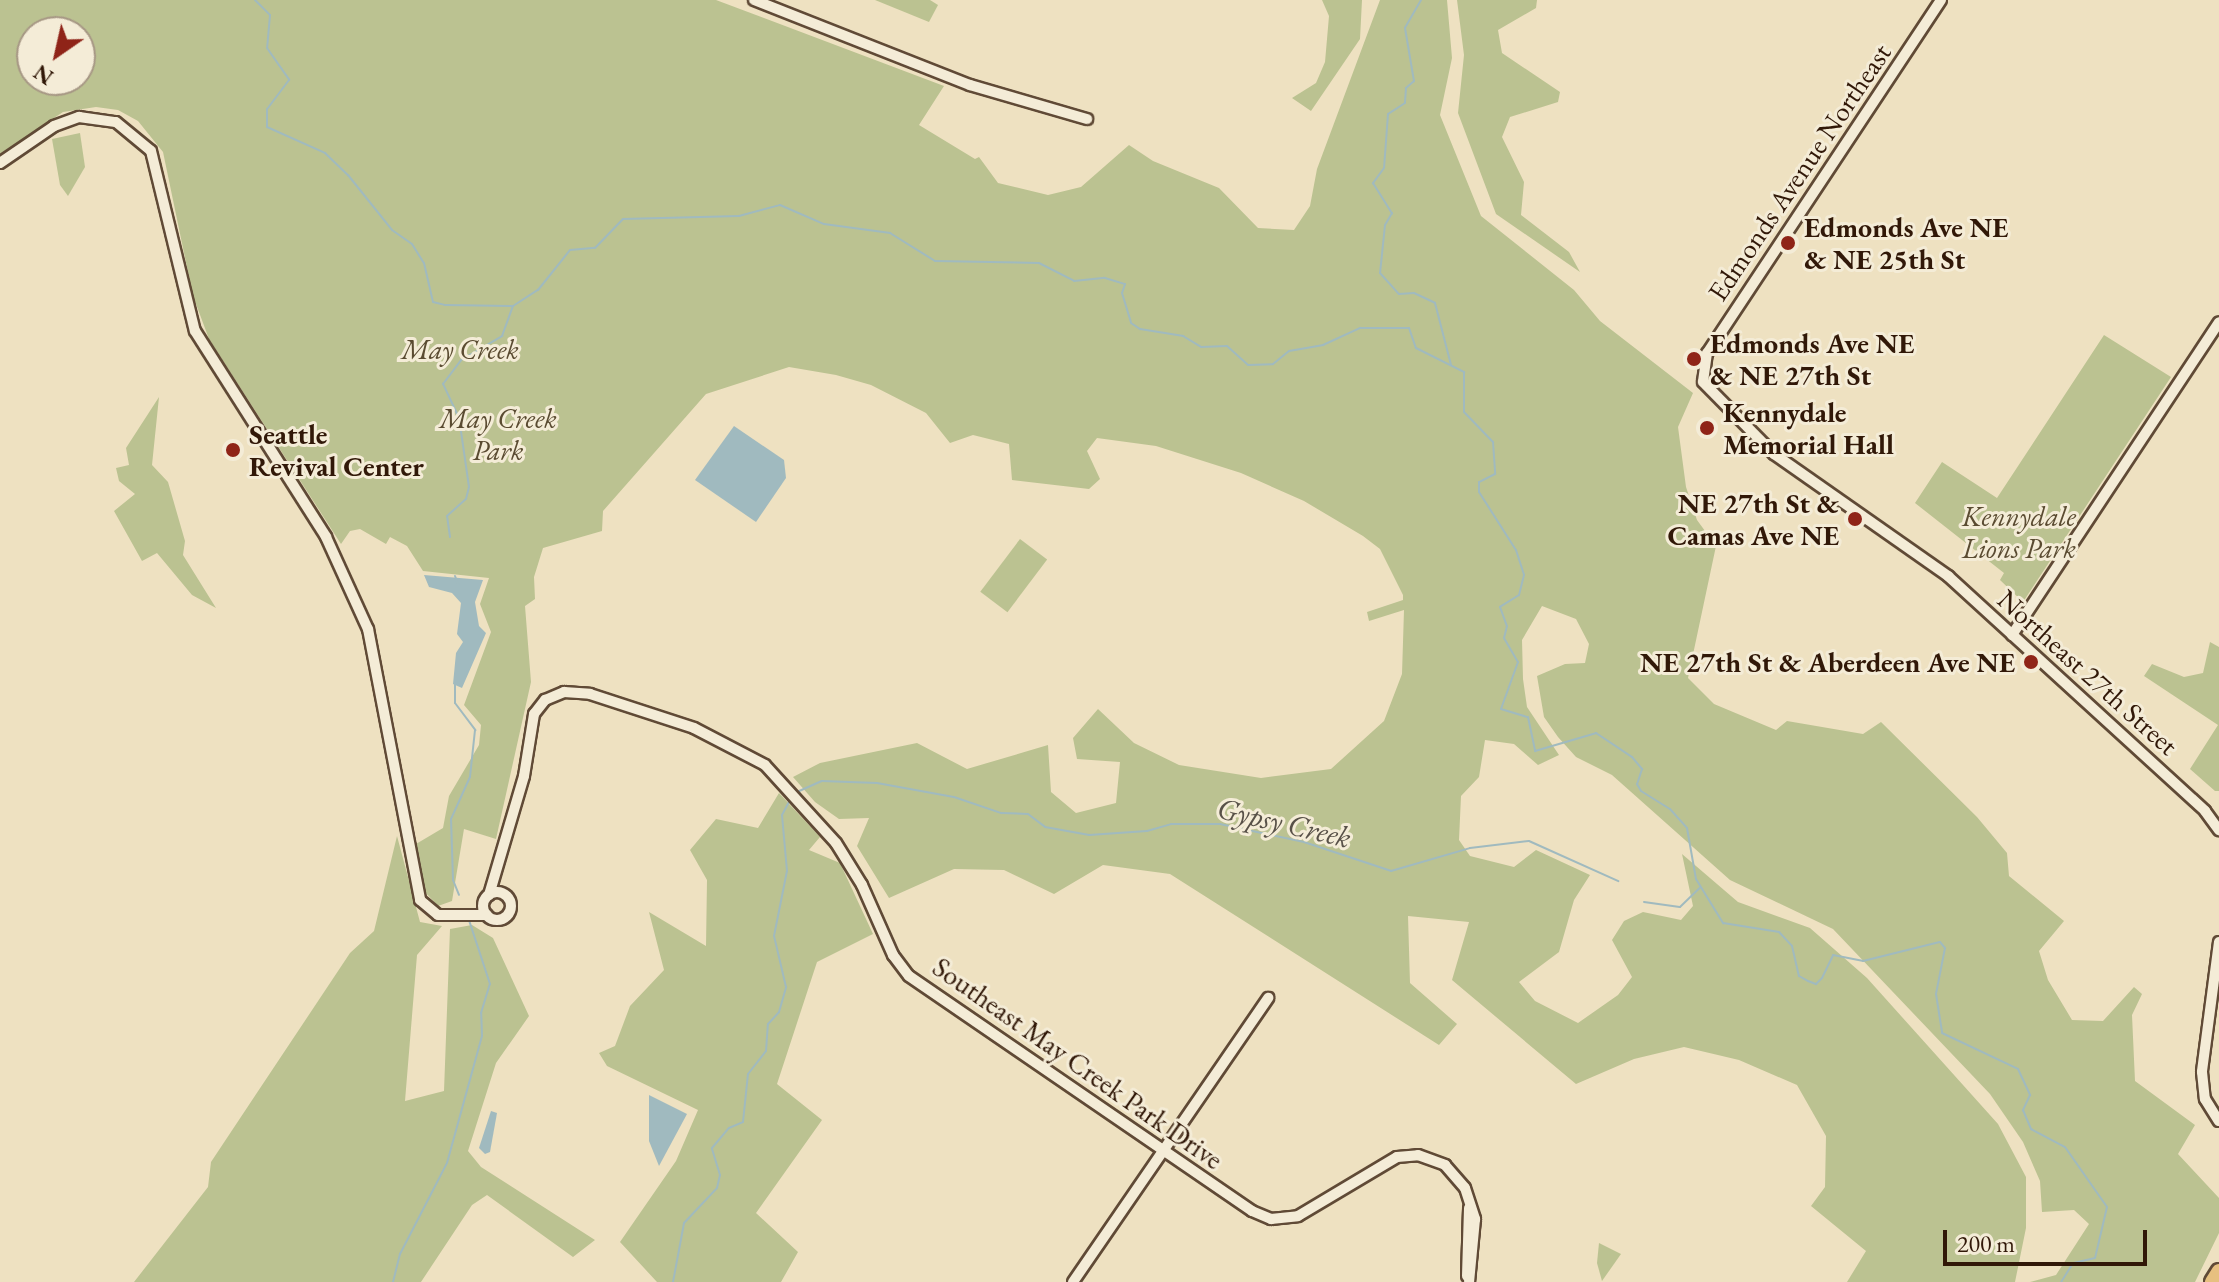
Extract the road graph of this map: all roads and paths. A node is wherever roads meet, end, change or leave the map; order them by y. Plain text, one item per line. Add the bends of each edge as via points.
1 (754, 0) edge
2 (1941, 0) edge
3 (1087, 119) dead end
4 (0, 163) edge
5 (2219, 322) edge
6 (1701, 372) joint
7 (2012, 635) junction
8 (2219, 830) edge
9 (498, 864) junction
10 (505, 895) junction
11 (486, 898) junction
12 (452, 914) junction
13 (487, 915) junction
14 (2219, 942) edge
15 (1268, 998) dead end
16 (2219, 1121) edge
17 (1164, 1152) junction
18 (2219, 1271) edge
19 (1073, 1282) edge
20 (1468, 1282) edge
21 (2212, 1282) edge

1 - 3 street via 929,70
2 - 6 street, Edmonds Avenue Northeast via 1707,353
4 - 12 street via 54,126 79,117 116,122 151,151 195,331 315,517 361,610 380,674 418,895 433,914
5 - 7 street
6 - 7 street, Northeast 27th Street via 1717,401 1762,444 1940,570
7 - 8 street, Northeast 27th Street
9 - 10 street, Southeast May Creek Park Drive
9 - 11 street, Southeast May Creek Park Drive
9 - 17 street, Southeast May Creek Park Drive via 524,776 534,714 553,695 576,692 618,701 726,740 771,771 836,843 909,976
10 - 11 street
10 - 13 street via 510,903 507,915
11 - 12 street
11 - 13 street
12 - 13 street
14 - 16 street via 2202,1072 2205,1099
15 - 17 street
17 - 19 street
17 - 20 street, Southeast May Creek Park Drive via 1271,1219 1298,1216 1377,1166 1407,1155 1445,1165 1470,1202 1476,1249
18 - 21 highway

